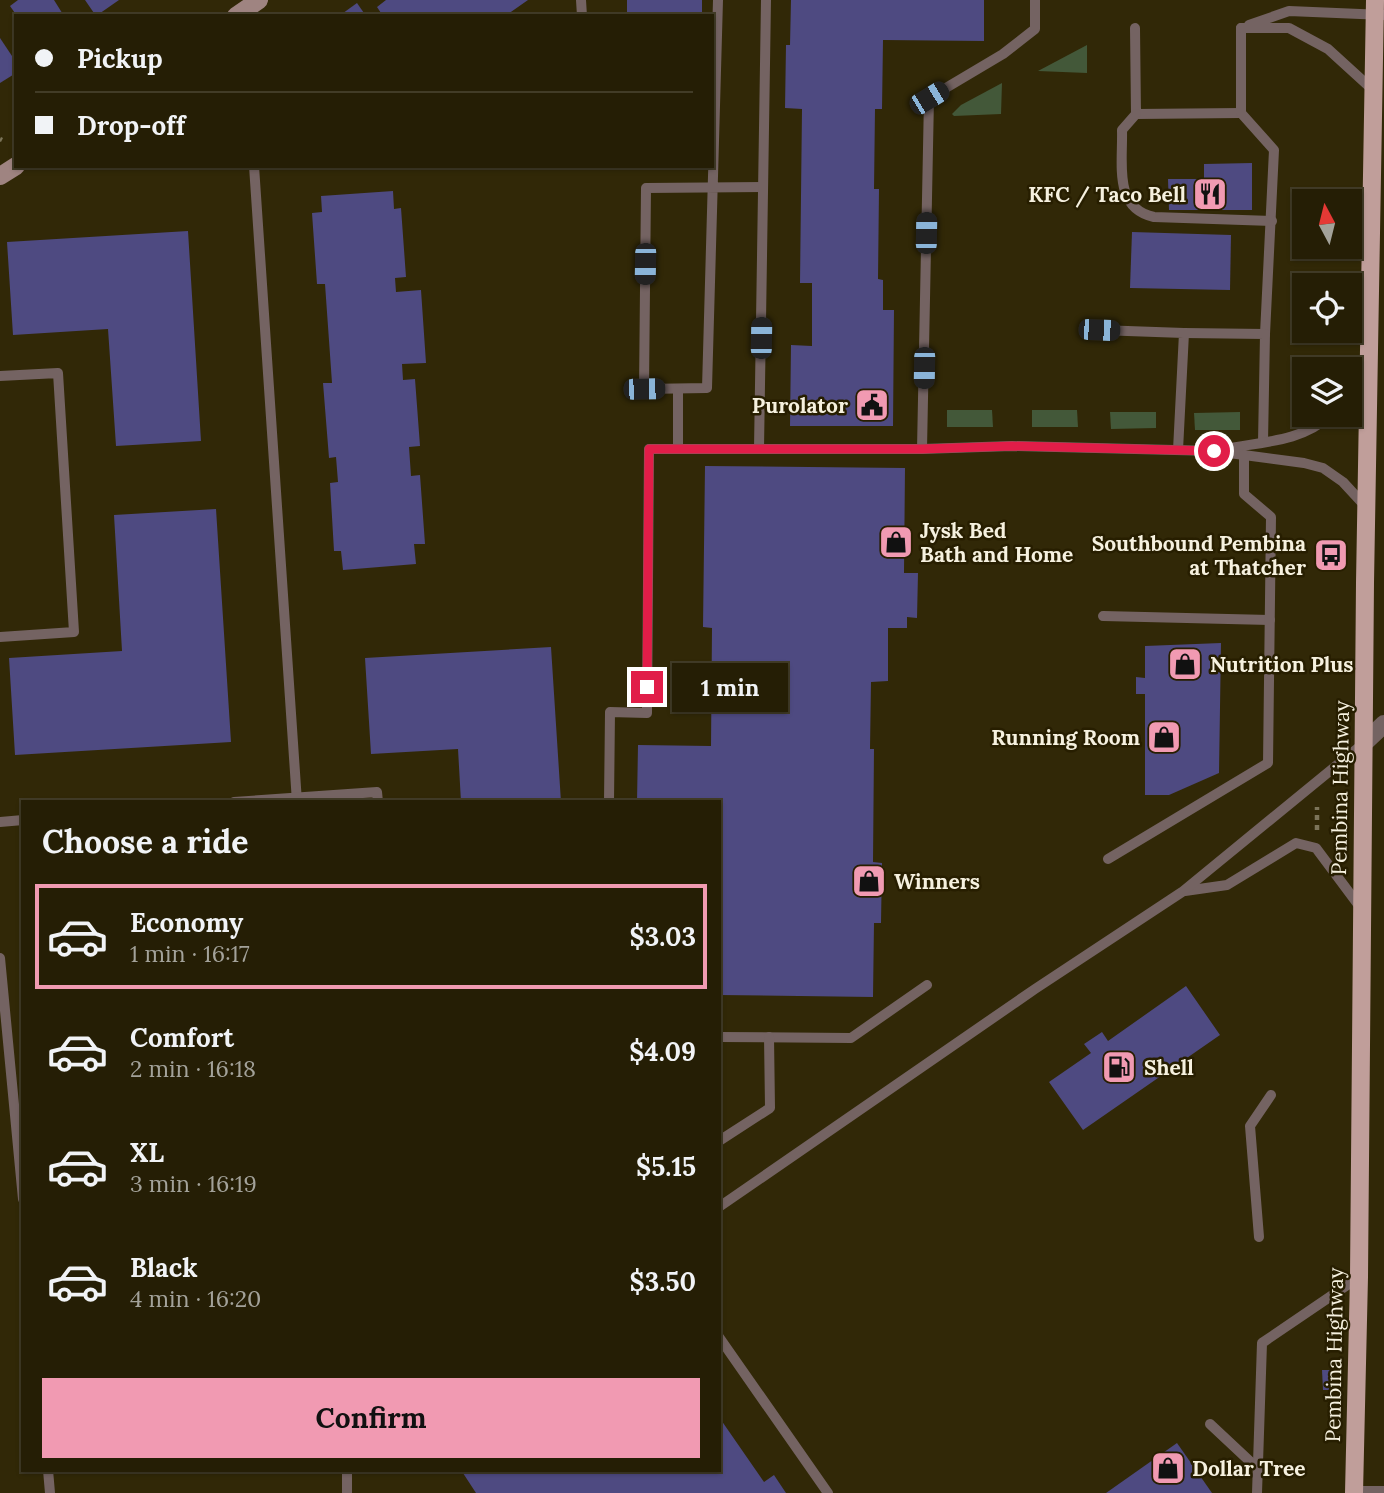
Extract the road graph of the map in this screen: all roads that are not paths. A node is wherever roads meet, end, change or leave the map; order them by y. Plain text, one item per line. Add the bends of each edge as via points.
1 (259, 0) edge
2 (718, 0) edge
3 (766, 0) edge
4 (1035, 0) edge
5 (1378, 10) edge
6 (241, 14) edge
7 (1135, 28) dead end
8 (1241, 28) junction
9 (1373, 90) junction
10 (1241, 113) junction
11 (1136, 114) junction
12 (254, 168) edge
13 (763, 187) junction
14 (714, 188) junction
15 (1272, 221) junction
16 (1099, 330) dead end
17 (1184, 333) junction
18 (1265, 334) junction
19 (1368, 362) junction
20 (1362, 371) edge
21 (0, 376) edge
22 (678, 389) junction
23 (1314, 427) edge
24 (1263, 442) junction
25 (678, 449) junction
26 (759, 449) junction
27 (922, 449) junction
28 (1178, 450) junction
29 (1214, 451) junction
30 (1244, 456) junction
31 (1366, 507) junction
32 (1103, 616) dead end
33 (1270, 620) junction
34 (0, 638) edge
35 (1384, 724) edge
36 (1364, 743) junction
37 (297, 799) edge
38 (276, 800) edge
39 (378, 800) edge
40 (609, 800) edge
41 (21, 820) edge
42 (0, 822) edge
43 (1108, 859) dead end
44 (1182, 892) junction
45 (1361, 908) junction
46 (0, 958) edge
47 (927, 985) dead end
48 (721, 1037) edge
49 (769, 1037) junction
50 (1271, 1095) dead end
51 (721, 1140) edge
52 (21, 1165) edge
53 (721, 1206) edge
54 (1259, 1237) dead end
55 (1359, 1277) junction
56 (721, 1340) edge
57 (1210, 1424) dead end
58 (1257, 1468) junction
59 (48, 1472) edge
60 (347, 1472) edge
61 (1384, 1491) edge
62 (1354, 1492) edge
63 (50, 1493) edge
64 (347, 1493) edge
65 (828, 1493) edge
66 (1256, 1493) edge

1 - 6 street
2 - 14 lane
3 - 13 lane
4 - 27 lane via 1035,29 929,98
5 - 8 lane via 1289,11
5 - 9 main road, Pembina Highway
7 - 11 lane
8 - 9 lane via 1289,28 1328,49
8 - 10 lane
9 - 19 main road, Pembina Highway
10 - 11 lane
10 - 15 lane via 1274,150
11 - 15 lane via 1122,130 1125,197 1132,207 1154,217
12 - 37 lane
13 - 14 lane
13 - 26 lane
14 - 22 lane via 707,388
14 - 22 lane via 646,188 644,389
15 - 18 lane
16 - 17 lane
17 - 18 lane
17 - 28 lane
18 - 24 lane
19 - 20 lane
19 - 31 main road, Pembina Highway
21 - 34 lane via 58,373 74,632
22 - 25 lane
23 - 24 lane
24 - 29 lane
25 - 26 lane
25 - 40 lane via 649,449 647,713 610,712
26 - 27 lane
27 - 28 lane
28 - 29 lane
29 - 30 lane
30 - 31 lane via 1323,468
30 - 33 lane via 1244,494 1271,517
31 - 36 main road, Pembina Highway
32 - 33 lane
33 - 43 lane via 1268,763
35 - 36 street
36 - 44 lane
36 - 45 main road, Pembina Highway
37 - 38 lane
37 - 39 lane via 377,792
41 - 42 lane
44 - 45 lane via 1227,885 1296,843 1316,848
44 - 53 lane
45 - 55 main road, Pembina Highway
46 - 52 lane
47 - 49 lane via 851,1038
48 - 49 lane
49 - 51 lane via 770,1108
50 - 54 lane via 1250,1126
55 - 58 lane via 1262,1343
55 - 62 main road, Pembina Highway
56 - 65 lane
57 - 58 lane
58 - 66 lane
59 - 63 lane
60 - 64 lane
61 - 62 lane

